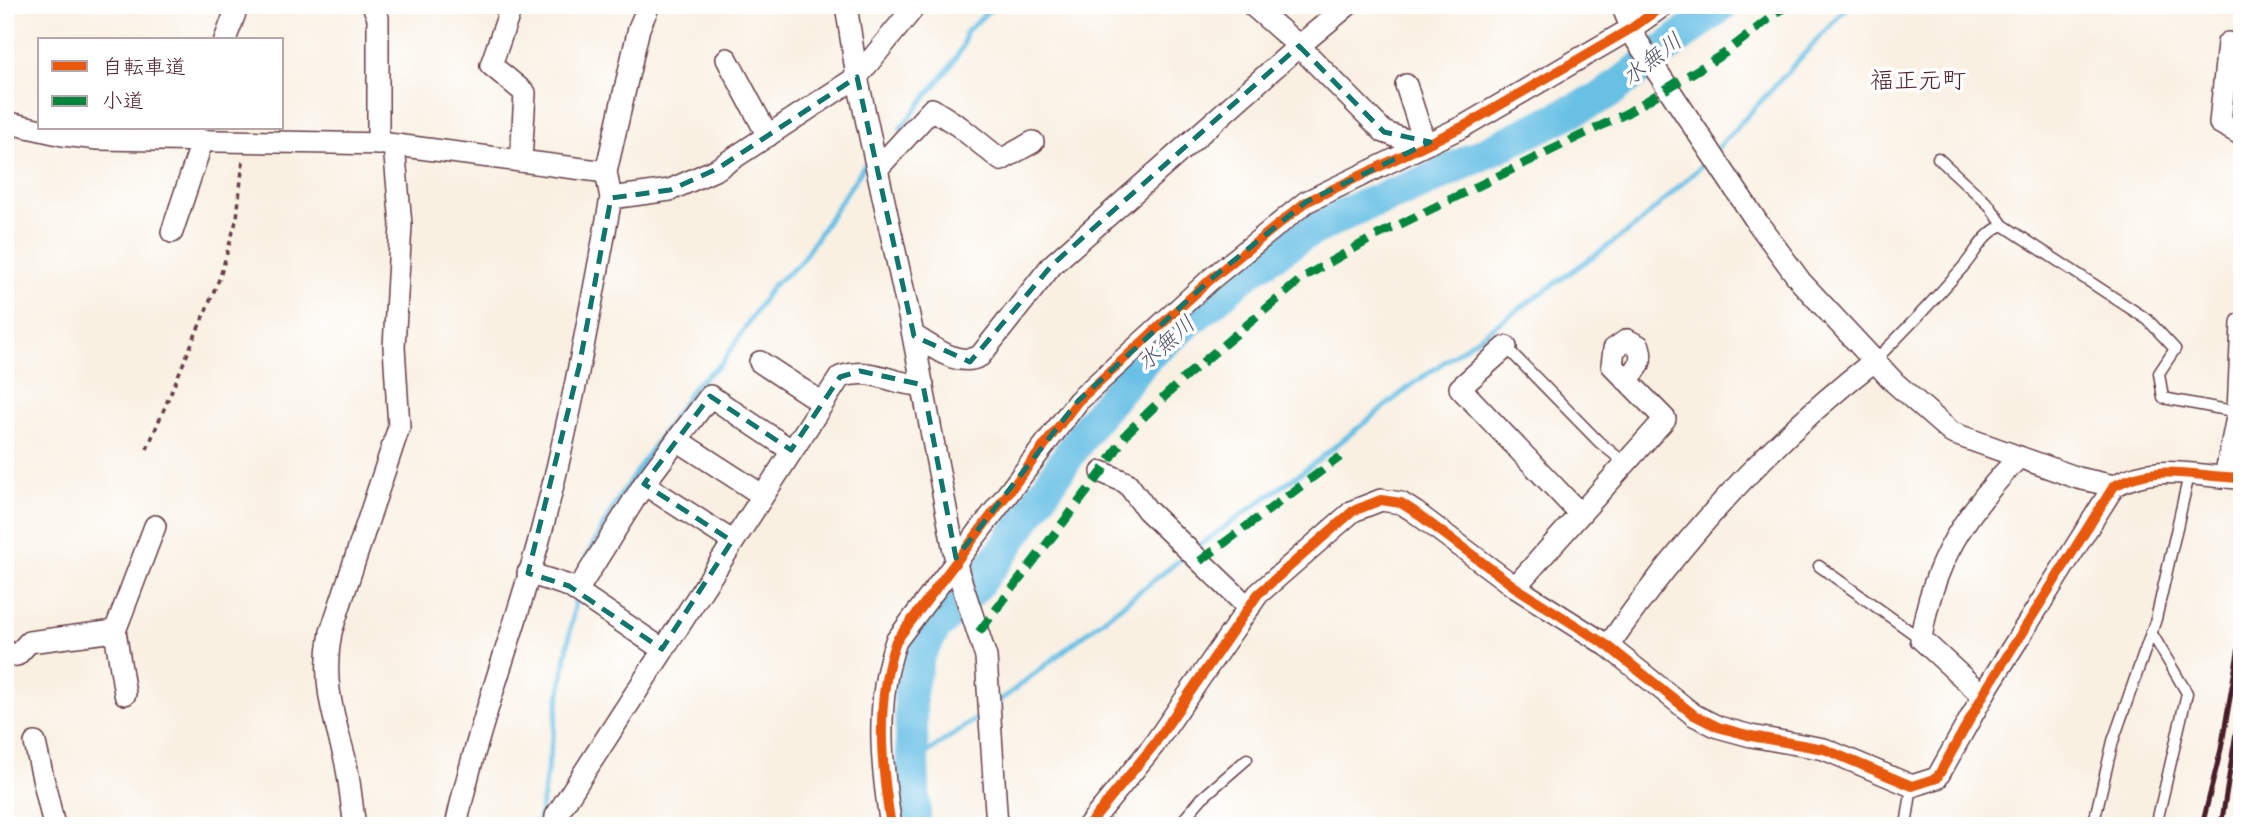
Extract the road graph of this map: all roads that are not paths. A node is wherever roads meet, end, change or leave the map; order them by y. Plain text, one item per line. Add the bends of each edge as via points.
1 (238, 5) edge
2 (373, 5) edge
3 (512, 5) edge
4 (649, 5) edge
5 (846, 5) edge
6 (916, 5) edge
7 (1252, 5) edge
8 (1348, 5) edge
9 (1622, 5) edge
10 (1664, 5) edge
11 (1633, 33) junction
12 (226, 38) edge
13 (2228, 43) dead end
14 (1298, 46) junction
15 (727, 59) dead end
16 (858, 77) junction
17 (1406, 85) dead end
18 (5, 122) edge
19 (38, 128) edge
20 (46, 130) edge
21 (194, 134) edge
22 (2242, 135) edge
23 (768, 136) junction
24 (1427, 141) junction
25 (1033, 142) dead end
26 (386, 144) junction
27 (1938, 158) dead end
28 (521, 162) junction
29 (878, 168) junction
30 (606, 172) junction
31 (611, 198) junction
32 (2003, 225) junction
33 (172, 232) dead end
34 (2242, 323) edge
35 (914, 336) junction
36 (1506, 347) joint
37 (760, 362) dead end
38 (1873, 362) junction
39 (1626, 380) dead end
40 (923, 385) junction
41 (821, 402) junction
42 (2238, 412) junction
43 (677, 440) junction
44 (791, 450) junction
45 (2019, 457) junction
46 (1625, 463) junction
47 (1102, 472) dead end
48 (2189, 475) junction
49 (2233, 477) edge
50 (644, 484) junction
51 (2114, 486) junction
52 (762, 495) junction
53 (1580, 514) junction
54 (155, 526) dead end
55 (732, 541) junction
56 (957, 565) junction
57 (1819, 566) dead end
58 (528, 573) junction
59 (1516, 587) junction
60 (577, 591) junction
61 (1249, 608) junction
62 (115, 631) junction
63 (2151, 632) junction
64 (1921, 639) junction
65 (1608, 646) junction
66 (663, 649) junction
67 (5, 657) edge
68 (125, 694) dead end
69 (1983, 696) junction
70 (35, 743) dead end
71 (1247, 759) dead end
72 (1912, 786) junction
73 (54, 826) edge
74 (355, 826) edge
75 (456, 826) edge
76 (555, 826) edge
77 (891, 826) edge
78 (997, 826) edge
79 (1088, 826) edge
80 (1178, 826) edge
81 (1906, 826) edge
82 (2092, 826) edge
83 (2157, 826) edge

1 - 12 street
2 - 26 street via 378,18
3 - 28 street via 491,65 525,93
4 - 30 street via 639,28
5 - 16 street
6 - 16 street
7 - 14 street
8 - 14 street
9 - 11 street
10 - 11 street
11 - 24 street via 1464,126
11 - 38 street via 1801,282
13 - 22 street via 2220,122
14 - 24 street via 1384,132
14 - 35 street via 1052,265 980,356 970,362 960,360
15 - 23 street
16 - 23 street
16 - 29 street
17 - 24 street
18 - 19 street
20 - 21 street via 87,138
21 - 26 street
21 - 33 street via 200,148
23 - 31 street via 717,169 670,190
24 - 56 street via 1306,202 1191,296 1078,401
25 - 29 street via 1002,160 932,109
26 - 28 street
26 - 74 street via 401,225 394,347 399,427 326,656 330,711 345,757
27 - 32 lane via 1989,205
28 - 30 street
29 - 35 street
30 - 31 street
31 - 58 street via 579,367
32 - 38 lane via 1988,231 1912,325
32 - 42 lane via 2148,320 2175,349 2160,373 2163,398
34 - 42 street
35 - 40 street
36 - 46 lane via 1598,442
36 - 53 street via 1460,388
37 - 41 street
38 - 45 street via 1952,433
38 - 65 street via 1800,421 1707,518 1654,580
39 - 46 street via 1665,419
40 - 41 street via 860,371 840,377
40 - 56 street
41 - 44 street
42 - 49 street
43 - 44 street via 710,396
43 - 50 street
43 - 52 street
44 - 52 street
45 - 51 street
45 - 64 street via 1988,489 1950,546 1927,599
46 - 53 street
47 - 61 street via 1127,483 1147,510
48 - 49 street
48 - 51 street via 2156,470 2133,475
48 - 63 lane
50 - 55 street
50 - 60 street
51 - 69 street
52 - 55 street
53 - 59 street
54 - 62 street
55 - 66 street
56 - 77 street via 895,641 888,661 883,779
56 - 78 street via 986,657
57 - 64 lane
58 - 60 street
58 - 75 street via 469,764
59 - 61 street via 1416,512 1401,503 1381,500 1353,511 1258,594
59 - 65 street
60 - 66 street
61 - 79 street via 1153,747
62 - 67 street via 30,642 17,656
62 - 68 street
63 - 82 lane via 2113,741
63 - 83 lane via 2187,693
64 - 69 street
65 - 72 street via 1694,715 1718,727 1824,749
66 - 76 street via 556,816
69 - 72 street via 1937,778
70 - 73 street
71 - 80 lane
72 - 81 lane

